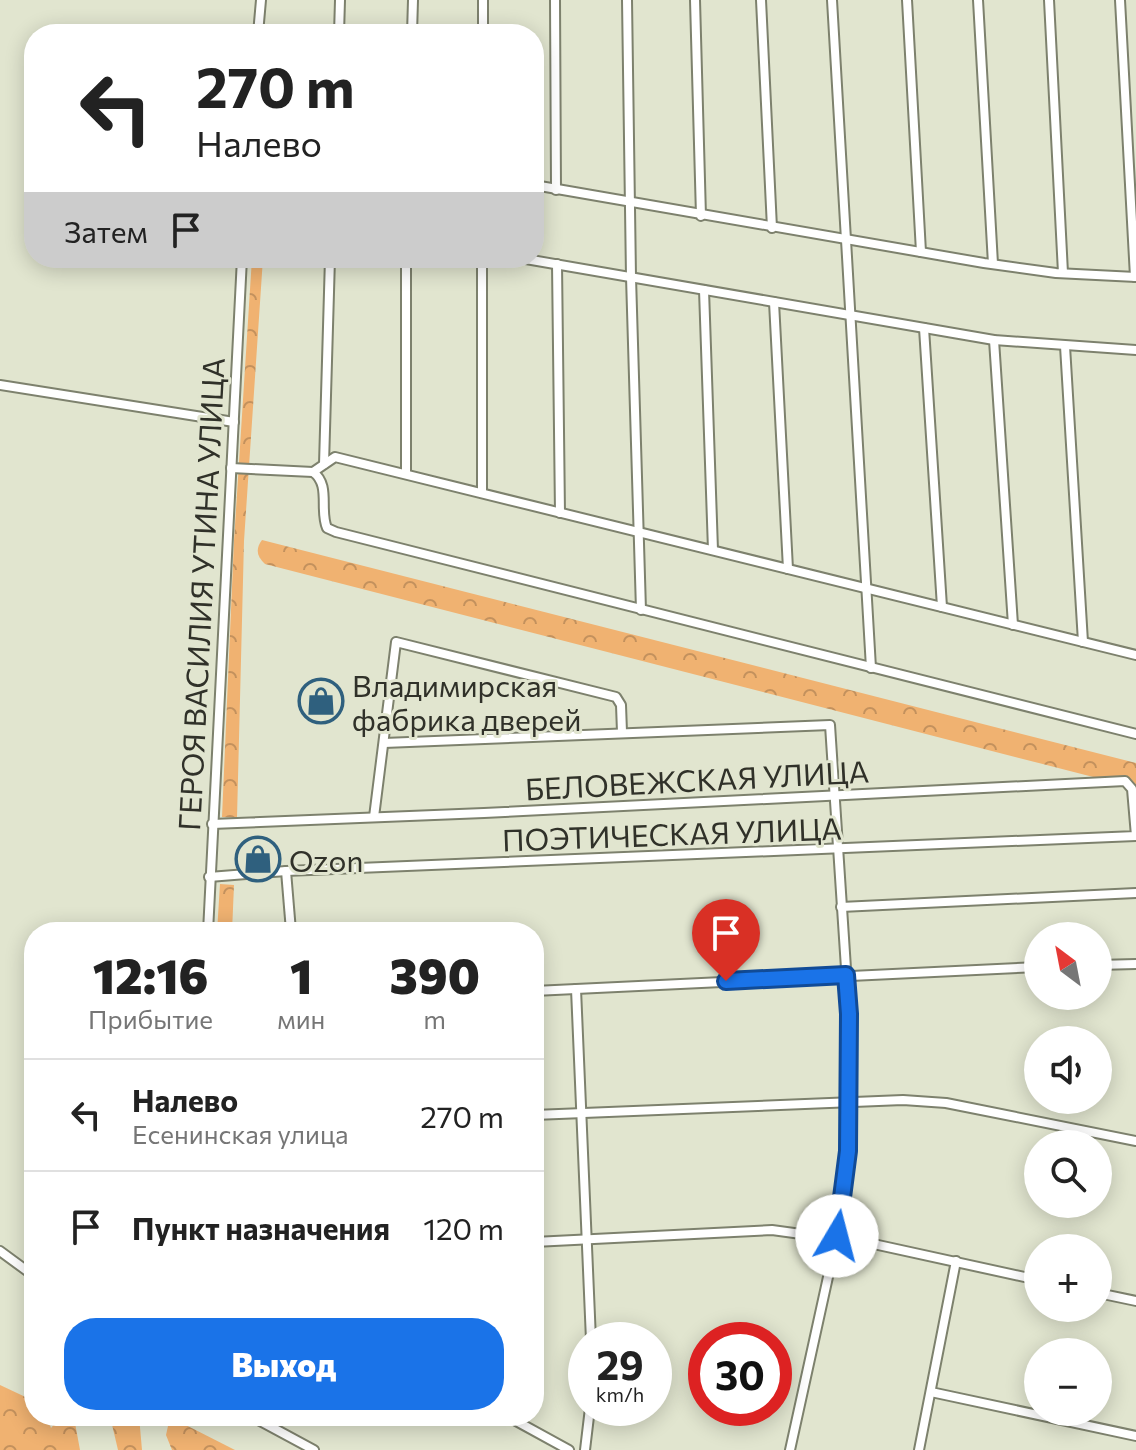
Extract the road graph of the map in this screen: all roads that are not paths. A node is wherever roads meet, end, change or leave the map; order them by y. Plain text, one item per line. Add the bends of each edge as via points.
1 (261, 0) edge
2 (340, 0) edge
3 (413, 0) edge
4 (483, 0) edge
5 (555, 0) edge
6 (627, 0) edge
7 (695, 0) edge
8 (761, 0) edge
9 (832, 0) edge
10 (907, 0) edge
11 (978, 0) edge
12 (1049, 0) edge
13 (1120, 0) edge
14 (259, 24) edge
15 (339, 24) edge
16 (412, 24) edge
17 (483, 24) edge
18 (544, 187) edge
19 (556, 190) junction
20 (630, 204) junction
21 (701, 216) junction
22 (772, 228) junction
23 (846, 240) junction
24 (921, 252) junction
25 (544, 262) edge
26 (557, 264) junction
27 (993, 264) junction
28 (242, 268) edge
29 (330, 268) edge
30 (406, 268) edge
31 (482, 268) edge
32 (1063, 273) junction
33 (631, 277) junction
34 (1135, 277) edge
35 (704, 290) junction
36 (774, 302) junction
37 (850, 315) junction
38 (924, 328) junction
39 (994, 340) junction
40 (1065, 346) junction
41 (1136, 350) edge
42 (0, 385) edge
43 (234, 422) junction
44 (324, 464) junction
45 (231, 468) junction
46 (313, 472) junction
47 (406, 474) junction
48 (482, 493) junction
49 (560, 513) junction
50 (639, 532) junction
51 (713, 550) junction
52 (788, 569) junction
53 (866, 588) junction
54 (942, 607) junction
55 (641, 610) junction
56 (1013, 625) junction
57 (1083, 642) junction
58 (1136, 655) edge
59 (871, 668) junction
60 (622, 732) junction
61 (1136, 734) edge
62 (384, 743) junction
63 (835, 796) junction
64 (374, 817) junction
65 (212, 824) junction
66 (1136, 836) edge
67 (838, 849) junction
68 (286, 871) junction
69 (209, 877) junction
70 (1136, 893) edge
71 (841, 907) junction
72 (208, 922) edge
73 (290, 922) edge
74 (1136, 964) edge
75 (1112, 965) edge
76 (1024, 968) edge
77 (846, 975) junction
78 (576, 989) junction
79 (544, 991) edge
80 (849, 1104) junction
81 (582, 1114) junction
82 (544, 1115) edge
83 (1136, 1141) edge
84 (837, 1236) junction
85 (587, 1239) junction
86 (544, 1241) edge
87 (0, 1251) edge
88 (956, 1261) junction
89 (24, 1269) edge
90 (1024, 1277) edge
91 (1112, 1296) edge
92 (1136, 1301) edge
93 (590, 1322) edge
94 (931, 1392) junction
95 (270, 1426) edge
96 (525, 1426) edge
97 (588, 1426) edge
98 (1136, 1436) edge
99 (314, 1450) edge
100 (569, 1450) edge
101 (585, 1450) edge
102 (790, 1450) edge
103 (919, 1450) edge

1 - 14 street
2 - 15 street
3 - 16 street
4 - 17 street
5 - 19 street
6 - 20 street
7 - 21 street
8 - 22 street
9 - 23 street
10 - 24 street
11 - 27 street
12 - 32 street
13 - 34 street
18 - 19 street
19 - 20 street
20 - 21 street
20 - 33 street
21 - 22 street
22 - 23 street
23 - 24 street
23 - 37 street
24 - 27 street
25 - 26 street
26 - 33 street
26 - 49 street
27 - 32 street
28 - 43 street, ГЕРОЯ ВАСИЛИЯ УТИНА УЛИЦА
29 - 44 street
30 - 47 street
31 - 48 street
32 - 34 street
33 - 35 street
33 - 50 street
35 - 36 street
35 - 51 street
36 - 37 street
36 - 52 street
37 - 38 street
37 - 53 street
38 - 39 street
38 - 54 street
39 - 40 street
39 - 56 street
40 - 41 street
40 - 57 street
42 - 43 street
43 - 45 street, ГЕРОЯ ВАСИЛИЯ УТИНА УЛИЦА
44 - 46 street
44 - 47 street via 335,457
45 - 46 street
45 - 65 street, ГЕРОЯ ВАСИЛИЯ УТИНА УЛИЦА
46 - 55 street via 323,485 323,520 336,532
47 - 48 street
48 - 49 street
49 - 50 street
50 - 51 street
50 - 55 street
51 - 52 street
52 - 53 street
53 - 54 street
53 - 59 street
54 - 56 street
55 - 59 street
56 - 57 street
57 - 58 street
59 - 61 street
60 - 62 street
60 - 62 street via 616,697 400,641 394,645
60 - 63 street via 826,723 831,728
62 - 64 street
63 - 64 street, БЕЛОВЕЖСКАЯ УЛИЦА
63 - 66 street, БЕЛОВЕЖСКАЯ УЛИЦА via 1125,781 1132,789
63 - 67 street
64 - 65 street, БЕЛОВЕЖСКАЯ УЛИЦА
65 - 69 street, ГЕРОЯ ВАСИЛИЯ УТИНА УЛИЦА
66 - 67 street, ПОЭТИЧЕСКАЯ УЛИЦА
67 - 68 street, ПОЭТИЧЕСКАЯ УЛИЦА
67 - 71 street
68 - 69 street, ПОЭТИЧЕСКАЯ УЛИЦА
68 - 73 street
69 - 72 street, ГЕРОЯ ВАСИЛИЯ УТИНА УЛИЦА
70 - 71 street
71 - 77 street
74 - 75 street
76 - 77 street
77 - 78 street
77 - 80 street
78 - 79 street
78 - 81 street
80 - 81 street
80 - 83 street via 946,1103
80 - 84 street
81 - 82 street
81 - 85 street
84 - 85 street via 772,1230
84 - 88 street
84 - 102 street
85 - 86 street
85 - 93 street
87 - 89 street
88 - 90 street
88 - 94 street
91 - 92 street
94 - 98 street
94 - 103 street
95 - 99 street
96 - 100 street
97 - 101 street

